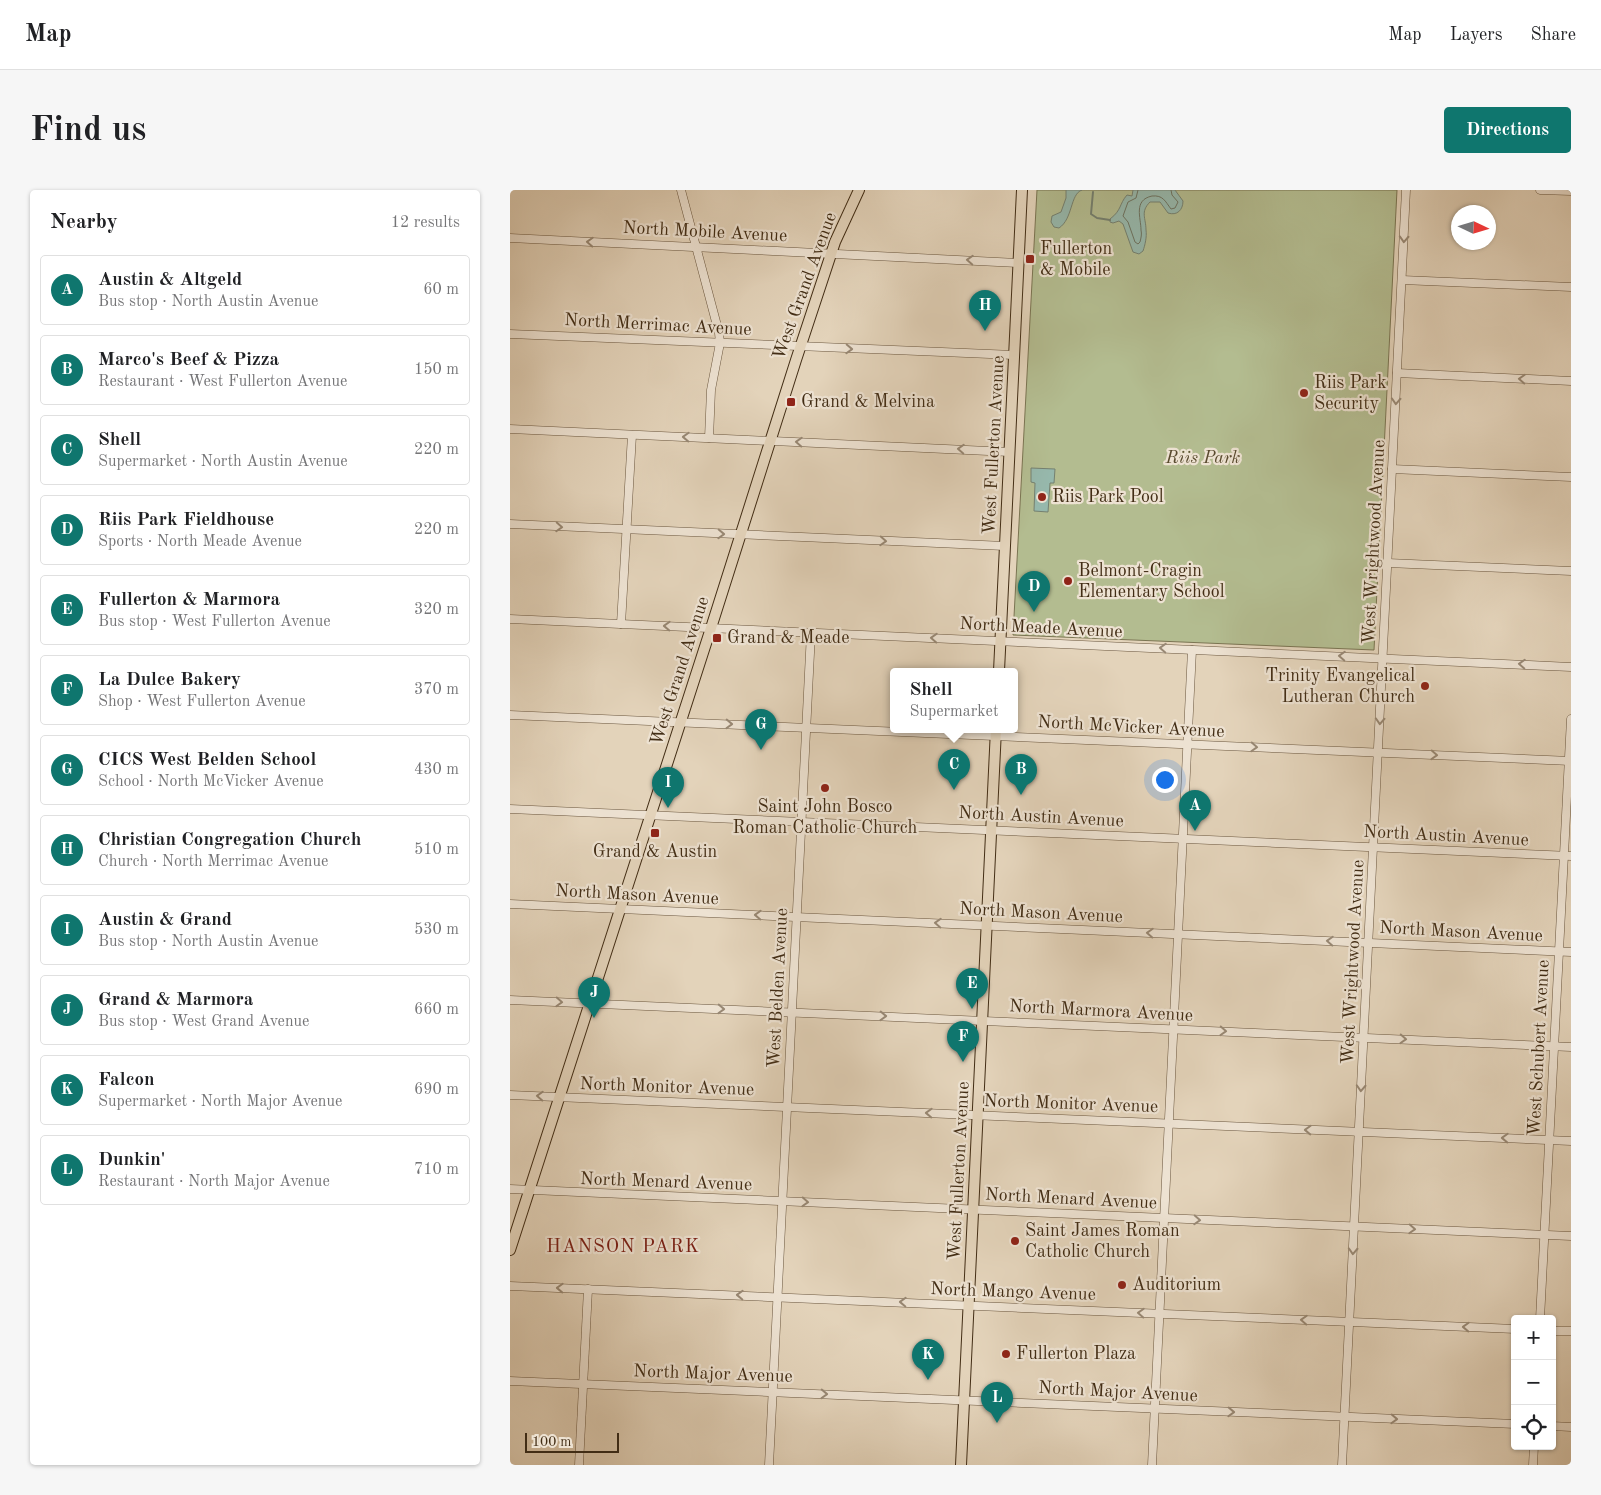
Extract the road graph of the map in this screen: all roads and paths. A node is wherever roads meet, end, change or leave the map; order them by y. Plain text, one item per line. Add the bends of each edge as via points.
1 (681, 190) edge
2 (859, 190) edge
3 (1022, 190) edge
4 (1406, 190) edge
5 (1540, 190) edge
6 (1571, 191) edge
7 (510, 238) edge
8 (695, 247) junction
9 (831, 253) junction
10 (1019, 263) junction
11 (1402, 280) junction
12 (1571, 287) edge
13 (510, 334) edge
14 (720, 343) junction
15 (800, 347) junction
16 (1014, 355) junction
17 (1397, 374) junction
18 (1571, 381) edge
19 (510, 430) edge
20 (632, 434) junction
21 (709, 438) junction
22 (769, 440) junction
23 (1010, 452) junction
24 (1392, 469) junction
25 (1571, 477) edge
26 (510, 524) edge
27 (626, 530) junction
28 (740, 534) junction
29 (1005, 546) junction
30 (1388, 563) junction
31 (1571, 571) edge
32 (510, 619) edge
33 (621, 624) junction
34 (711, 628) junction
35 (811, 632) junction
36 (1000, 641) junction
37 (1192, 650) junction
38 (1383, 658) junction
39 (1571, 666) edge
40 (999, 668) edge
41 (510, 715) edge
42 (1571, 719) edge
43 (680, 722) junction
44 (806, 727) junction
45 (890, 729) edge
46 (996, 733) edge
47 (1012, 733) edge
48 (1187, 744) junction
49 (1378, 753) junction
50 (1570, 761) edge
51 (510, 809) edge
52 (651, 815) junction
53 (801, 822) junction
54 (991, 830) junction
55 (1182, 839) junction
56 (1373, 847) junction
57 (1568, 856) edge
58 (510, 904) edge
59 (620, 909) junction
60 (796, 917) junction
61 (987, 925) junction
62 (1178, 934) junction
63 (1368, 942) junction
64 (1559, 951) junction
65 (1571, 952) edge
66 (510, 1000) edge
67 (590, 1004) junction
68 (792, 1012) junction
69 (982, 1020) junction
70 (1173, 1029) junction
71 (1364, 1037) junction
72 (1554, 1046) junction
73 (1571, 1046) edge
74 (510, 1095) edge
75 (560, 1097) junction
76 (787, 1107) junction
77 (978, 1115) junction
78 (1168, 1124) junction
79 (1359, 1132) junction
80 (1550, 1140) junction
81 (1571, 1141) edge
82 (510, 1190) edge
83 (530, 1190) junction
84 (782, 1202) junction
85 (973, 1210) junction
86 (1164, 1218) junction
87 (1354, 1227) junction
88 (1545, 1235) junction
89 (1571, 1236) edge
90 (510, 1250) edge
91 (510, 1286) edge
92 (588, 1289) junction
93 (778, 1297) junction
94 (969, 1305) junction
95 (1159, 1313) junction
96 (1540, 1315) edge
97 (1349, 1322) junction
98 (1511, 1329) edge
99 (1556, 1330) edge
100 (1571, 1331) edge
101 (510, 1381) edge
102 (583, 1384) junction
103 (773, 1392) junction
104 (964, 1400) junction
105 (1155, 1409) junction
106 (1345, 1417) junction
107 (1511, 1424) edge
108 (1556, 1426) edge
109 (1571, 1427) edge
110 (1534, 1450) edge
111 (579, 1465) edge
112 (769, 1465) edge
113 (961, 1465) edge
114 (1152, 1465) edge
115 (1342, 1465) edge
116 (1533, 1465) edge

1 - 8 street
2 - 9 main road, West Grand Avenue
3 - 10 main road, West Fullerton Avenue
4 -> 11 street, West Wrightwood Avenue
5 - 6 street
8 -> 7 street, North Mobile Avenue
8 - 9 street, North Mobile Avenue
8 - 14 street
10 -> 9 street, North Mobile Avenue
9 - 15 main road, West Grand Avenue
10 - 16 main road, West Fullerton Avenue
11 - 12 street
11 - 17 street, West Wrightwood Avenue
13 - 14 street, North Merrimac Avenue
14 - 15 street, North Merrimac Avenue
14 - 21 street via 711,390
15 -> 16 street, North Merrimac Avenue
15 - 22 main road, West Grand Avenue
16 - 23 main road, West Fullerton Avenue
18 -> 17 street
17 -> 24 street, West Wrightwood Avenue
19 - 20 street
21 -> 20 street
20 - 27 street
21 - 22 street
23 -> 22 street
22 - 28 main road, West Grand Avenue
23 - 29 main road, West Fullerton Avenue
24 - 25 street
24 - 30 street, West Wrightwood Avenue
26 -> 27 street
27 -> 28 street
27 - 33 street
28 -> 29 street
28 - 34 main road, West Grand Avenue
29 - 36 main road, West Fullerton Avenue
30 - 31 street
30 - 38 street, West Wrightwood Avenue
32 - 33 street, North Meade Avenue
34 -> 33 street, North Meade Avenue
34 - 35 street, North Meade Avenue
34 - 43 main road, West Grand Avenue
36 -> 35 street, North Meade Avenue
35 - 44 street, West Belden Avenue
37 -> 36 street, North Meade Avenue
36 - 40 main road, West Fullerton Avenue
38 -> 37 street, North Meade Avenue
37 - 48 street
39 -> 38 street, North Meade Avenue
38 -> 49 street, West Wrightwood Avenue
41 - 43 street, North McVicker Avenue
42 - 50 street, West Schubert Avenue
43 -> 44 street, North McVicker Avenue
43 - 52 main road, West Grand Avenue
44 - 45 street, North McVicker Avenue
44 - 53 street, West Belden Avenue
46 - 54 main road, West Fullerton Avenue
47 - 48 street, North McVicker Avenue
48 -> 49 street, North McVicker Avenue
48 - 55 street
49 -> 50 street, North McVicker Avenue
49 - 56 street, West Wrightwood Avenue
50 - 57 street, West Schubert Avenue
51 - 52 street, North Austin Avenue
52 - 53 street, North Austin Avenue
52 - 59 main road, West Grand Avenue
53 - 54 street, North Austin Avenue
53 - 60 street, West Belden Avenue
54 - 55 street, North Austin Avenue
54 - 61 main road, West Fullerton Avenue
55 - 56 street, North Austin Avenue
55 - 62 street
56 - 57 street, North Austin Avenue
56 - 63 street, West Wrightwood Avenue
57 - 64 street, West Schubert Avenue
58 - 59 street, North Mason Avenue
60 -> 59 street, North Mason Avenue
59 - 67 main road, West Grand Avenue
61 -> 60 street, North Mason Avenue
60 - 68 street, West Belden Avenue
62 -> 61 street, North Mason Avenue
61 - 69 main road, West Fullerton Avenue
63 -> 62 street, North Mason Avenue
62 - 70 street
63 - 64 street, North Mason Avenue
63 - 71 street, West Wrightwood Avenue
64 - 65 street, North Mason Avenue
64 - 72 street, West Schubert Avenue
66 -> 67 street, North Marmora Avenue
67 -> 68 street, North Marmora Avenue
67 - 75 main road, West Grand Avenue
68 -> 69 street, North Marmora Avenue
68 - 76 street, West Belden Avenue
69 - 70 street, North Marmora Avenue
69 - 77 main road, West Fullerton Avenue
70 -> 71 street, North Marmora Avenue
70 - 78 street
71 -> 72 street, North Marmora Avenue
71 -> 79 street, West Wrightwood Avenue
72 - 73 street, North Marmora Avenue
72 - 80 street, West Schubert Avenue
75 -> 74 street, North Monitor Avenue
75 - 76 street, North Monitor Avenue
75 - 83 main road, West Grand Avenue
77 -> 76 street, North Monitor Avenue
76 - 84 street, West Belden Avenue
77 - 78 street, North Monitor Avenue
77 - 85 main road, West Fullerton Avenue
79 -> 78 street, North Monitor Avenue
78 - 86 street
80 -> 79 street, North Monitor Avenue
79 - 87 street, West Wrightwood Avenue
80 - 81 street, North Monitor Avenue
80 - 88 street, West Schubert Avenue
82 - 83 street, North Menard Avenue
83 - 84 street, North Menard Avenue
83 - 90 main road, West Grand Avenue
84 -> 85 street, North Menard Avenue
84 - 93 street, West Belden Avenue
85 - 86 street, North Menard Avenue
85 - 94 main road, West Fullerton Avenue
86 -> 87 street, North Menard Avenue
86 - 95 street
87 -> 88 street, North Menard Avenue
87 -> 97 street, West Wrightwood Avenue
88 - 89 street, North Menard Avenue
88 - 96 street, West Schubert Avenue
92 -> 91 street, North Mango Avenue
93 -> 92 street, North Mango Avenue
92 - 102 street
94 -> 93 street, North Mango Avenue
93 - 103 street, West Belden Avenue
95 -> 94 street, North Mango Avenue
94 - 104 main road, West Fullerton Avenue
97 -> 95 street, North Mango Avenue
95 - 105 street
98 -> 97 street, North Mango Avenue
97 - 106 street, West Wrightwood Avenue
99 - 100 street
101 - 102 street, North Major Avenue
102 - 103 street, North Major Avenue
102 - 111 street
103 -> 104 street, North Major Avenue
103 - 112 street, West Belden Avenue
104 - 105 street, North Major Avenue
104 - 113 main road, West Fullerton Avenue
105 -> 106 street, North Major Avenue
105 - 114 street
106 -> 107 street, North Major Avenue
106 - 115 street, West Wrightwood Avenue
108 - 109 street
110 - 116 street

